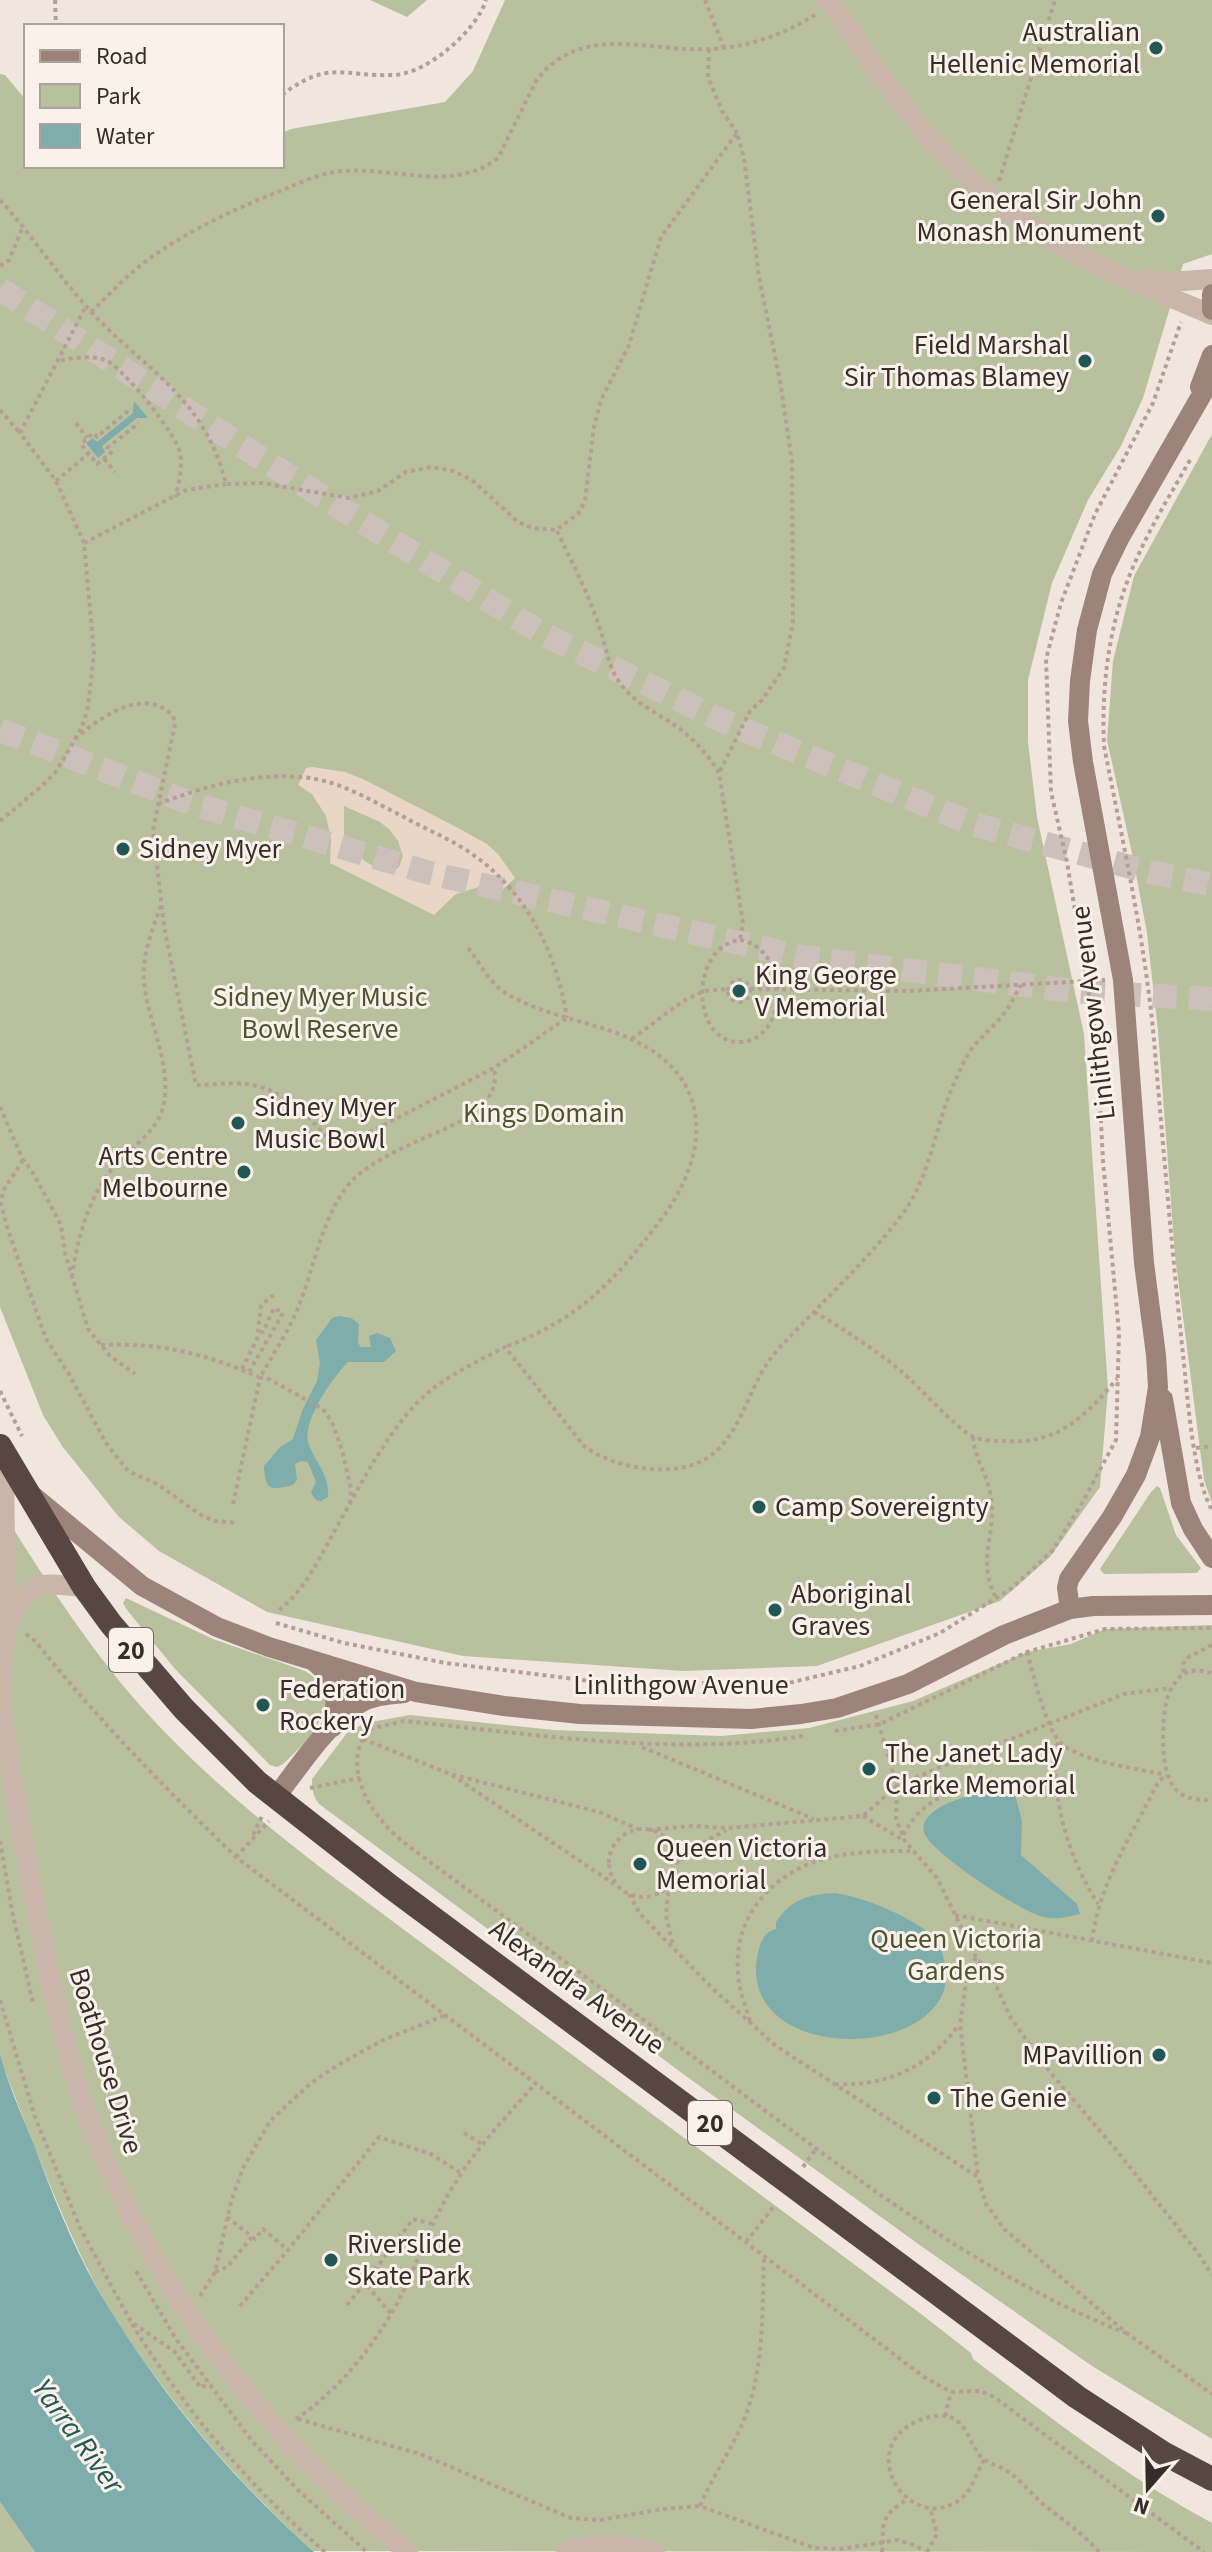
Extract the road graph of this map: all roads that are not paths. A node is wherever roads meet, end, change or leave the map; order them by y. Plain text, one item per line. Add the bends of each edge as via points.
1 (830, 2) edge
2 (1106, 271) junction
3 (1212, 279) edge
4 (1212, 294) edge
5 (1212, 313) edge
6 (1212, 355) edge
7 (1212, 377) edge
8 (1190, 413) junction
9 (1156, 1355) junction
10 (2, 1450) edge
11 (25, 1488) junction
12 (1212, 1558) edge
13 (84, 1587) junction
14 (1212, 1605) edge
15 (1070, 1609) junction
16 (6, 1630) junction
17 (311, 1660) junction
18 (416, 1692) junction
19 (333, 1727) junction
20 (275, 1798) junction
21 (1212, 2479) edge
22 (408, 2552) edge
23 (566, 2552) edge
24 (655, 2552) edge

1 - 2 street via 936,146 993,200
2 - 3 street via 1153,281
2 - 5 street
4 - 5 street
6 - 8 street, Linlithgow Avenue
7 - 8 street, Linlithgow Avenue
8 - 9 street, Linlithgow Avenue via 1102,574 1087,630 1078,721 1123,980
9 - 12 street via 1179,1497
9 - 15 street, Linlithgow Avenue via 1156,1407 1145,1455 1122,1501 1069,1579
10 - 11 highway, Alexandra Avenue / 20
10 - 16 street, Boathouse Drive
11 - 13 highway, Alexandra Avenue / 20
11 - 17 street, Linlithgow Avenue via 157,1596 217,1627
13 - 16 street, Boathouse Drive via 31,1587
13 - 20 highway, Alexandra Avenue / 20 via 162,1685
14 - 15 street, Linlithgow Avenue
15 - 18 street, Linlithgow Avenue via 870,1698 776,1717 580,1714
16 - 22 street, Boathouse Drive via 1,1699 25,1849 48,1973 92,2129 156,2264 227,2369 348,2501
17 - 18 street, Linlithgow Avenue
17 - 19 street via 334,1684
18 - 19 street, Linlithgow Avenue via 373,1697
19 - 20 street, Linlithgow Avenue
20 - 21 highway, Alexandra Avenue / 20 via 1077,2397
23 - 24 street via 618,2544

